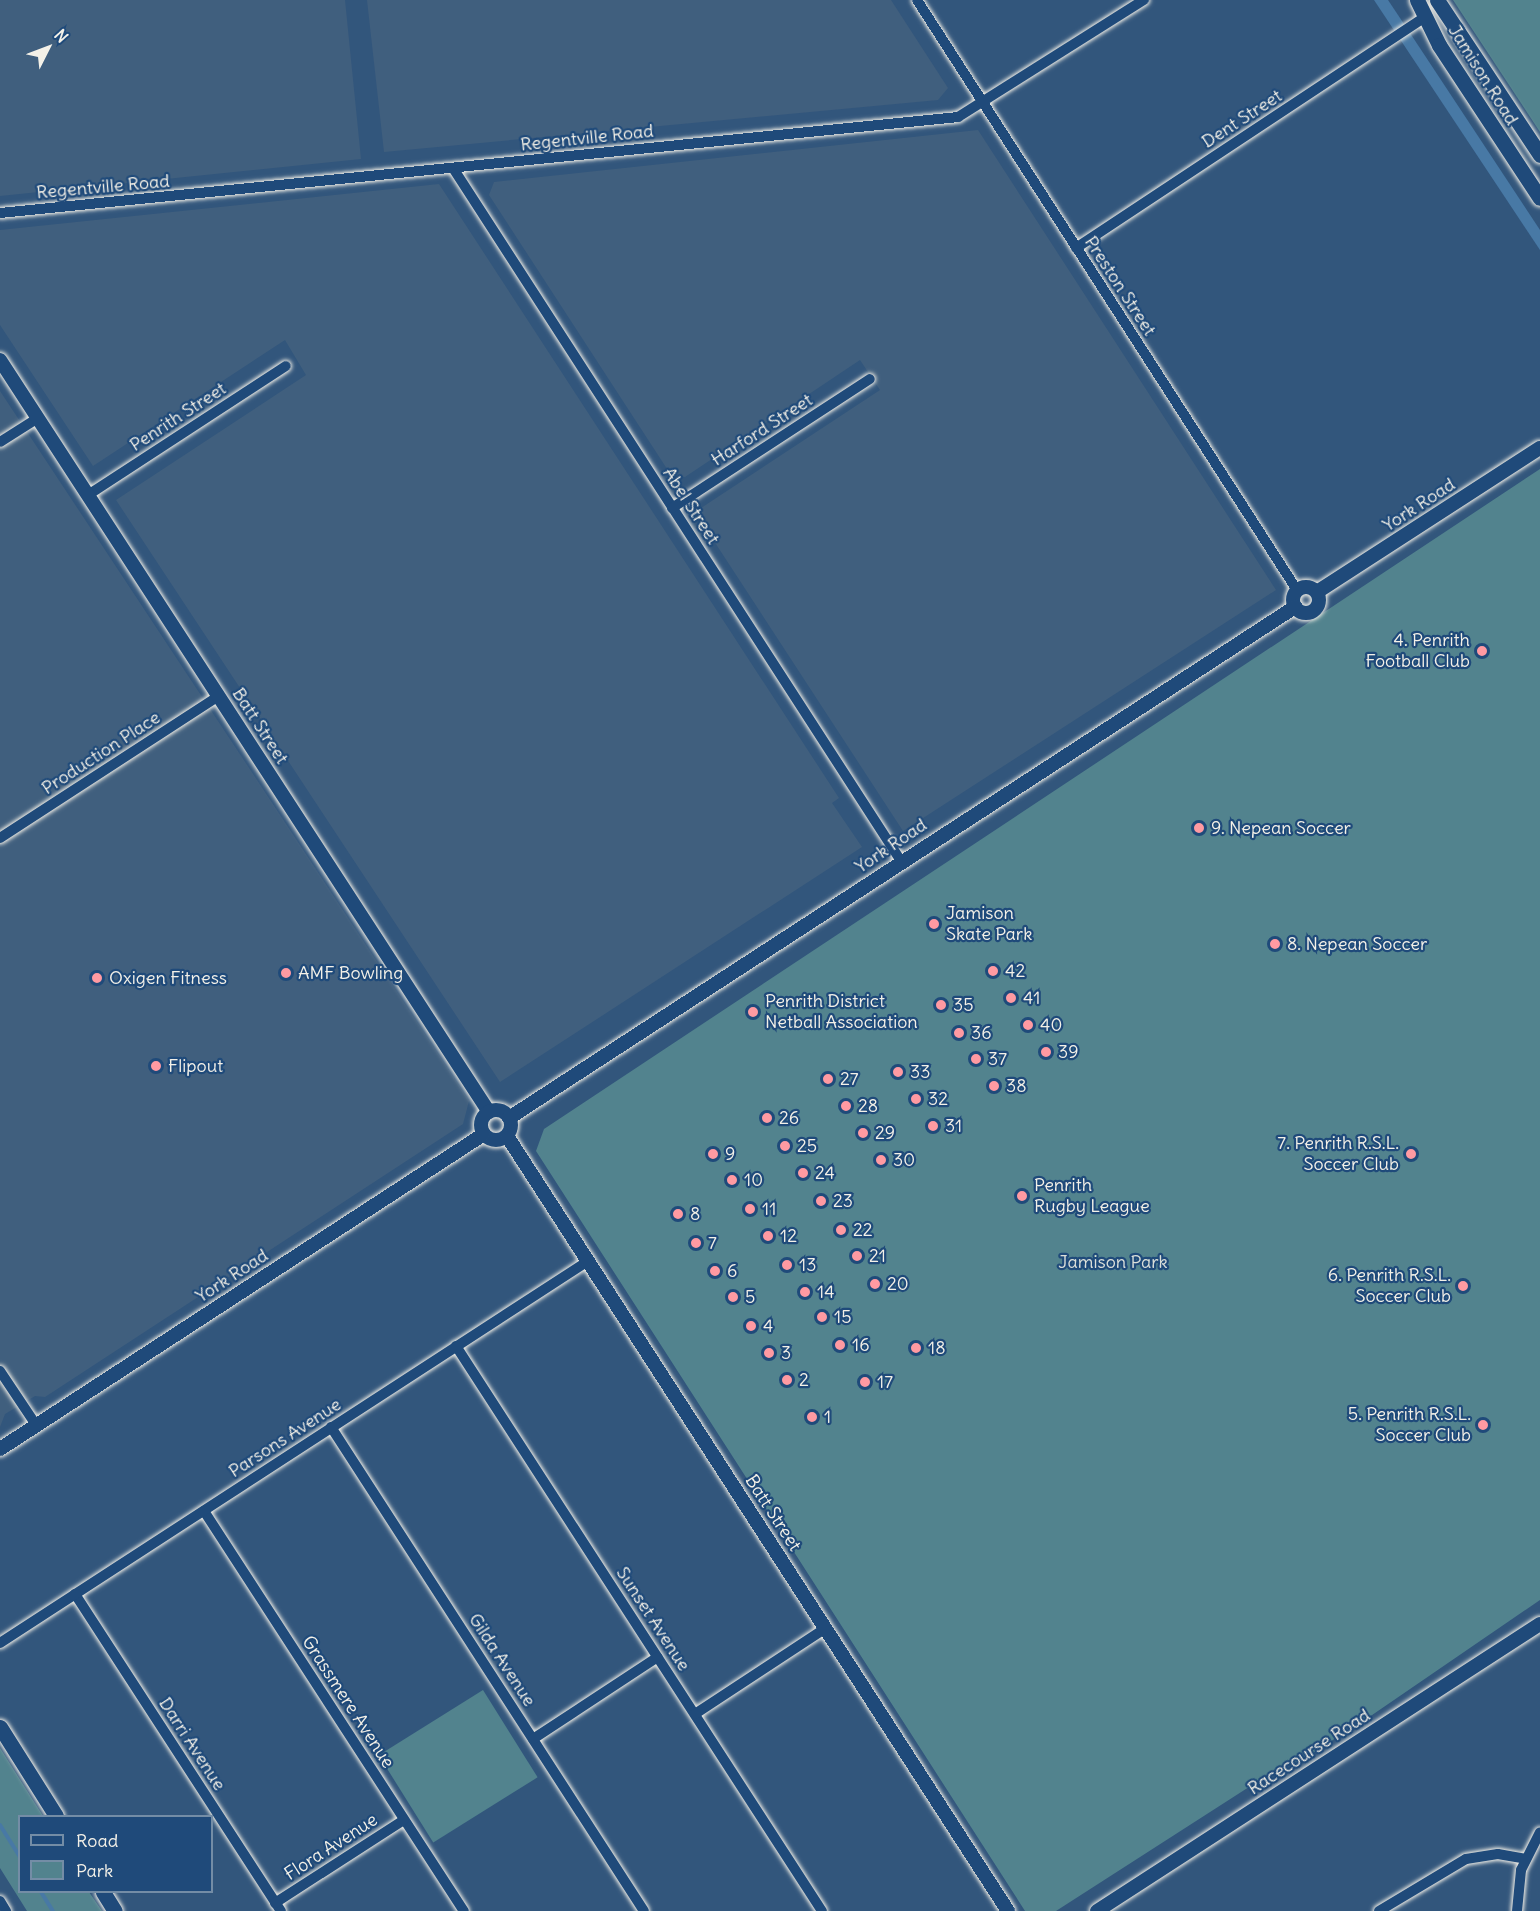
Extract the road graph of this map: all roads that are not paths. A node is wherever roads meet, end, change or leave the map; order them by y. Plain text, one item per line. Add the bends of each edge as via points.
1 (917, 0) edge
2 (1144, 0) edge
3 (1417, 0) edge
4 (1437, 0) edge
5 (1425, 17) junction
6 (983, 104) junction
7 (1540, 155) edge
8 (453, 168) junction
9 (1540, 198) edge
10 (0, 213) edge
11 (1076, 248) junction
12 (0, 360) edge
13 (286, 366) dead end
14 (870, 379) dead end
15 (38, 418) junction
16 (0, 442) edge
17 (1540, 448) edge
18 (88, 495) junction
19 (672, 508) junction
20 (1297, 590) junction
21 (1317, 592) junction
22 (1294, 607) junction
23 (219, 696) junction
24 (0, 838) edge
25 (901, 861) junction
26 (489, 1112) junction
27 (509, 1118) junction
28 (484, 1134) junction
29 (507, 1136) junction
30 (588, 1261) junction
31 (456, 1346) junction
32 (0, 1371) edge
33 (36, 1425) junction
34 (331, 1427) junction
35 (0, 1449) edge
36 (204, 1511) junction
37 (75, 1594) junction
38 (1540, 1624) edge
39 (826, 1628) junction
40 (0, 1643) edge
41 (658, 1657) junction
42 (695, 1714) junction
43 (0, 1727) edge
44 (533, 1739) junction
45 (55, 1815) edge
46 (405, 1820) junction
47 (1540, 1832) edge
48 (1525, 1859) junction
49 (104, 1893) edge
50 (0, 1901) edge
51 (278, 1907) edge
52 (6, 1911) edge
53 (115, 1911) edge
54 (464, 1911) edge
55 (644, 1911) edge
56 (822, 1911) edge
57 (1008, 1911) edge
58 (1097, 1911) edge
59 (1379, 1911) edge
60 (1517, 1911) edge

1 - 6 street, Preston Street
2 - 6 street, Regentville Road
3 - 5 main road, Jamison Road
4 - 7 main road, Jamison Road
5 - 9 main road, Jamison Road
5 - 11 street, Dent Street
6 - 8 street, Regentville Road via 953,118
6 - 11 street, Preston Street
8 - 10 street, Regentville Road
8 - 19 street, Abel Street
11 - 20 street, Preston Street
12 - 15 street, Batt Street
13 - 18 street, Penrith Street
14 - 19 street, Harford Street
15 - 16 street
15 - 18 street, Batt Street
17 - 21 street, York Road
18 - 23 street, Batt Street
19 - 25 street, Abel Street
20 - 21 street via 1305,586
20 - 22 street
21 - 22 street, York Road via 1315,610 1304,613
22 - 25 street, York Road
23 - 24 street, Production Place
23 - 26 street, Batt Street
25 - 27 street, York Road
26 - 27 street
26 - 28 street via 482,1120
27 - 29 street
28 - 29 street via 495,1140
28 - 33 street, York Road
29 - 30 street, Batt Street
30 - 31 street, Parsons Avenue
30 - 39 street, Batt Street
31 - 34 street, Parsons Avenue
31 - 41 street, Sunset Avenue
32 - 33 street
33 - 35 street, York Road
34 - 36 street, Parsons Avenue
34 - 44 street, Gilda Avenue
36 - 37 street, Parsons Avenue
36 - 46 street, Grassmere Avenue
37 - 40 street, Parsons Avenue
37 - 51 street, Darri Avenue
38 - 58 street, Racecourse Road
39 - 42 street
39 - 57 street, Batt Street
41 - 42 street, Sunset Avenue
41 - 44 street
42 - 56 street, Sunset Avenue
43 - 45 main road
44 - 55 street, Gilda Avenue
46 - 51 street, Flora Avenue
46 - 54 street, Grassmere Avenue
47 - 48 street
48 - 59 street via 1498,1854 1466,1859
48 - 60 street
49 - 53 main road
50 - 52 street

